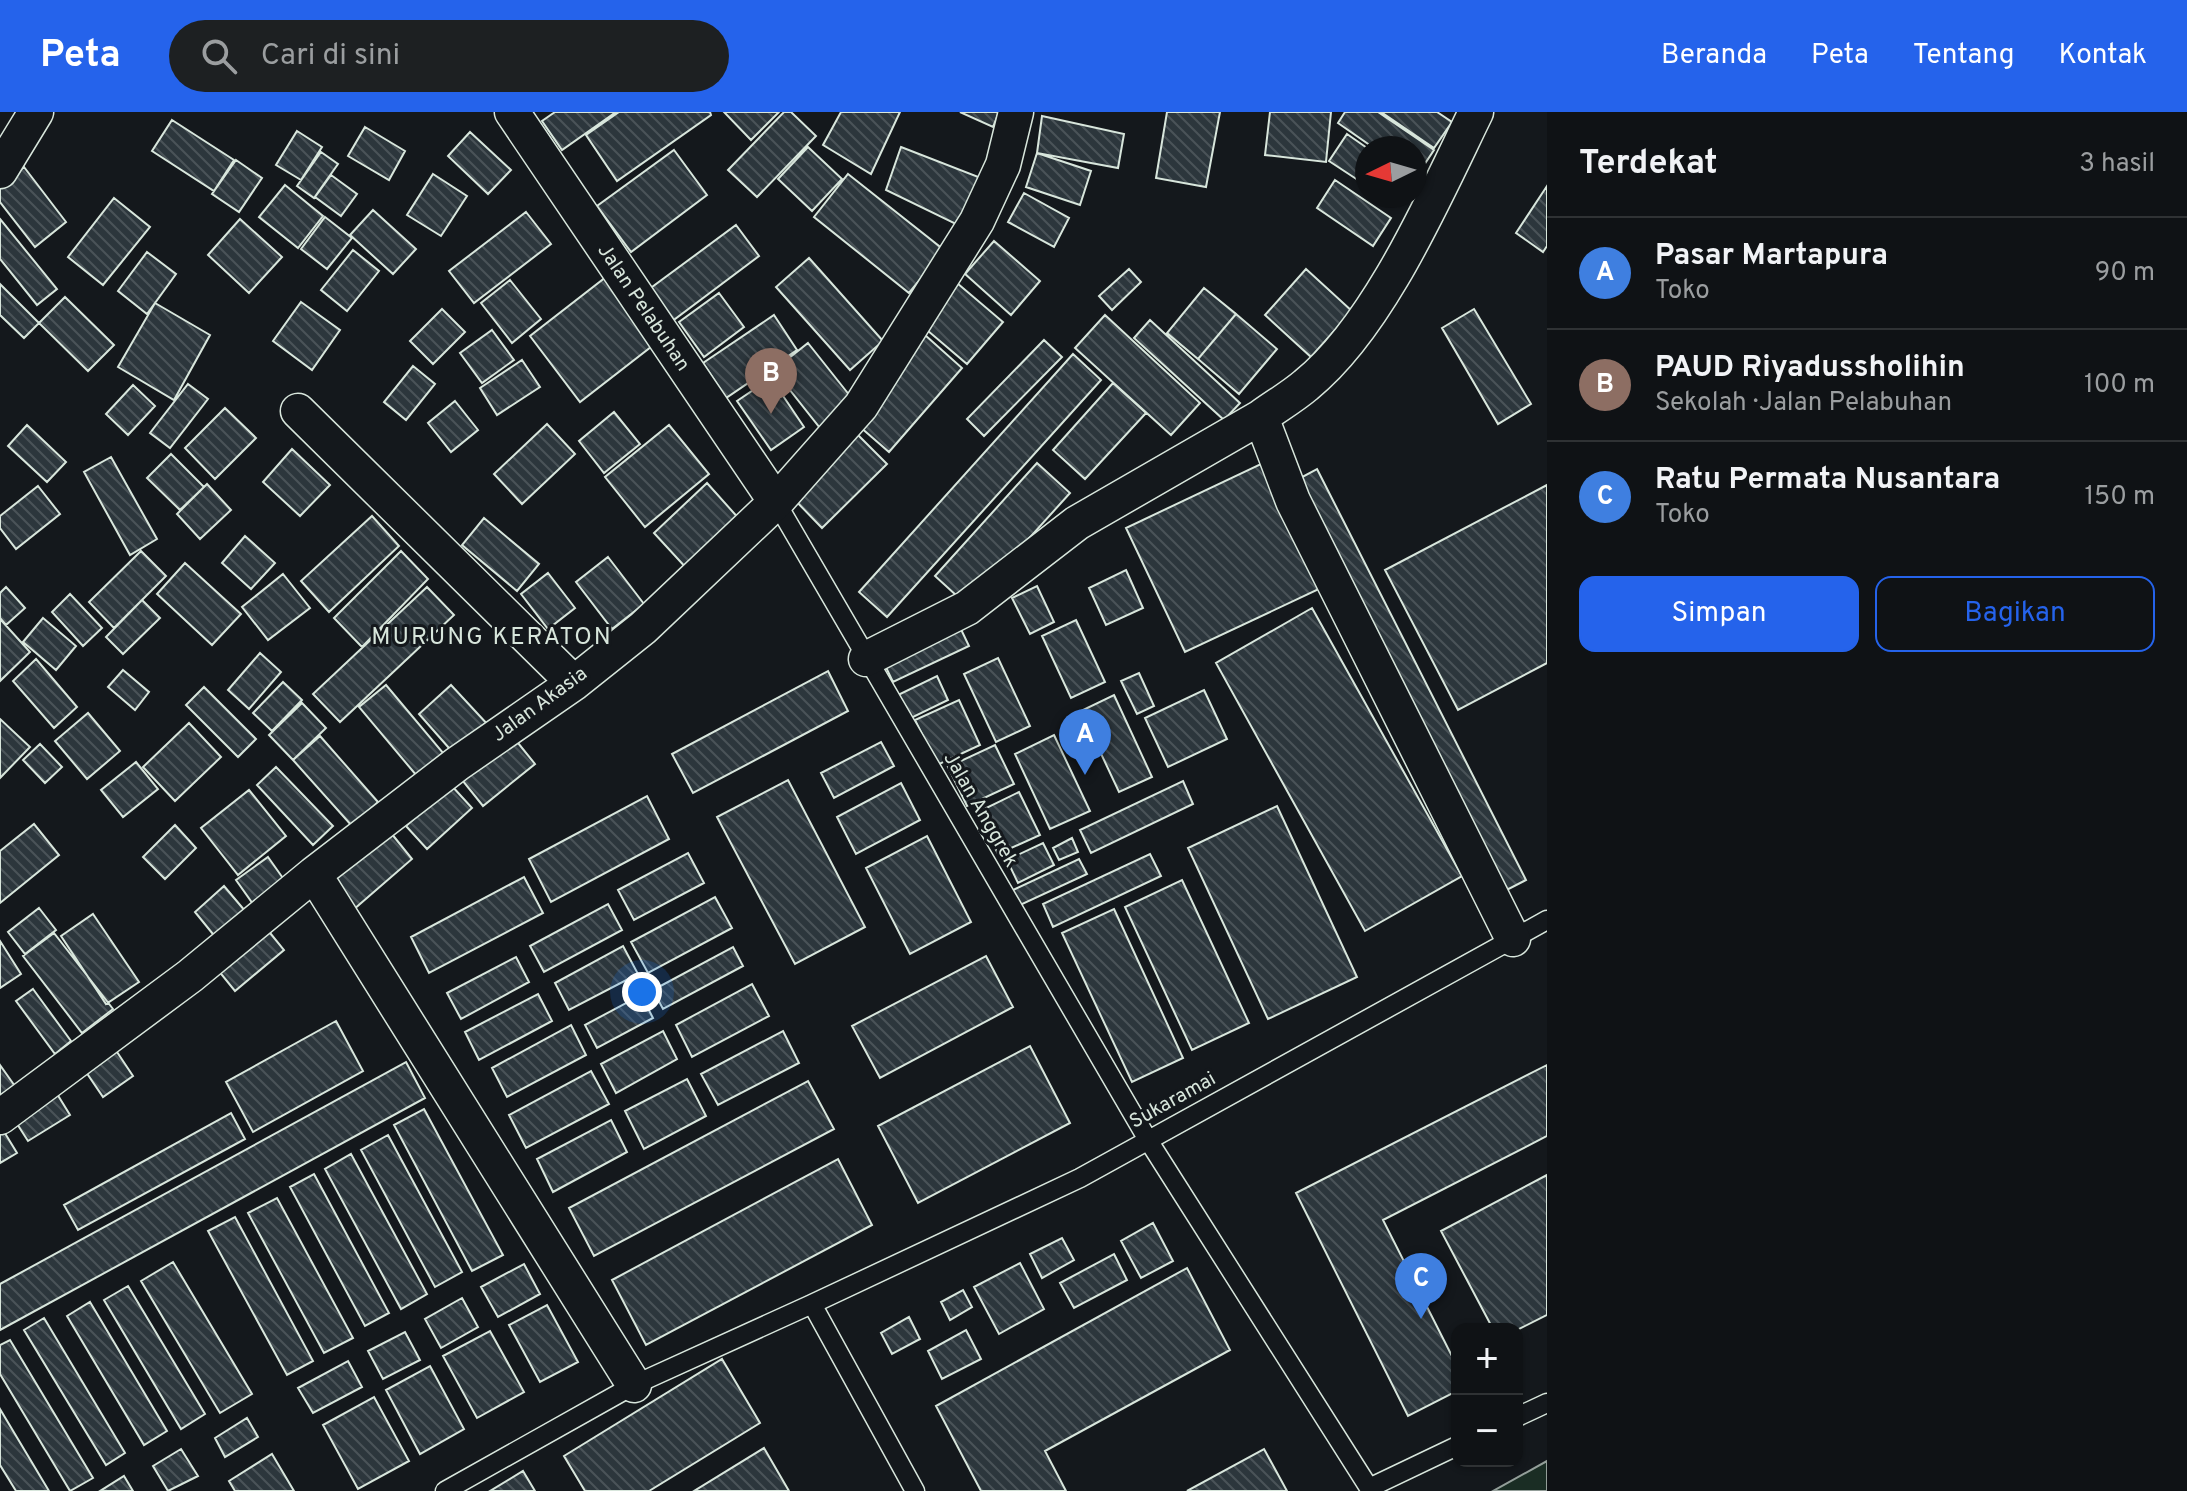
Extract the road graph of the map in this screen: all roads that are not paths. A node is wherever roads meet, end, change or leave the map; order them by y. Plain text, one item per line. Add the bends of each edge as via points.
1 (36, 112) edge
2 (512, 112) edge
3 (1016, 112) edge
4 (1476, 112) edge
5 (0, 171) edge
6 (298, 411) dead end
7 (1261, 417) junction
8 (776, 502) junction
9 (866, 659) junction
10 (574, 683) junction
11 (314, 874) junction
12 (1547, 920) edge
13 (1513, 939) junction
14 (0, 1117) edge
15 (1148, 1140) junction
16 (812, 1304) junction
17 (634, 1385) junction
18 (1547, 1403) edge
19 (1523, 1414) edge
20 (1451, 1449) edge
21 (1370, 1489) edge
22 (445, 1491) edge
23 (915, 1491) edge

1 - 5 street
2 - 8 street, Jalan Pelabuhan
3 - 8 street, Jalan Akasia via 1003,165 977,221 861,406
4 - 7 street via 1403,259 1357,329 1308,384
6 - 10 street
7 - 9 street via 1077,523 967,608
7 - 13 street via 1293,501
8 - 9 lane, Jalan Anggrek
8 - 10 street, Jalan Akasia via 643,628
9 - 15 lane, Jalan Anggrek
10 - 11 street, Jalan Akasia
11 - 14 street, Jalan Akasia via 190,976
11 - 17 street
12 - 13 lane, Sukaramai
13 - 15 lane, Sukaramai
15 - 16 lane, Sukaramai via 1080,1178
15 - 21 lane, Jalan Anggrek
16 - 17 lane, Sukaramai
16 - 23 lane
17 - 22 lane, Sukaramai
18 - 19 lane
20 - 21 lane

